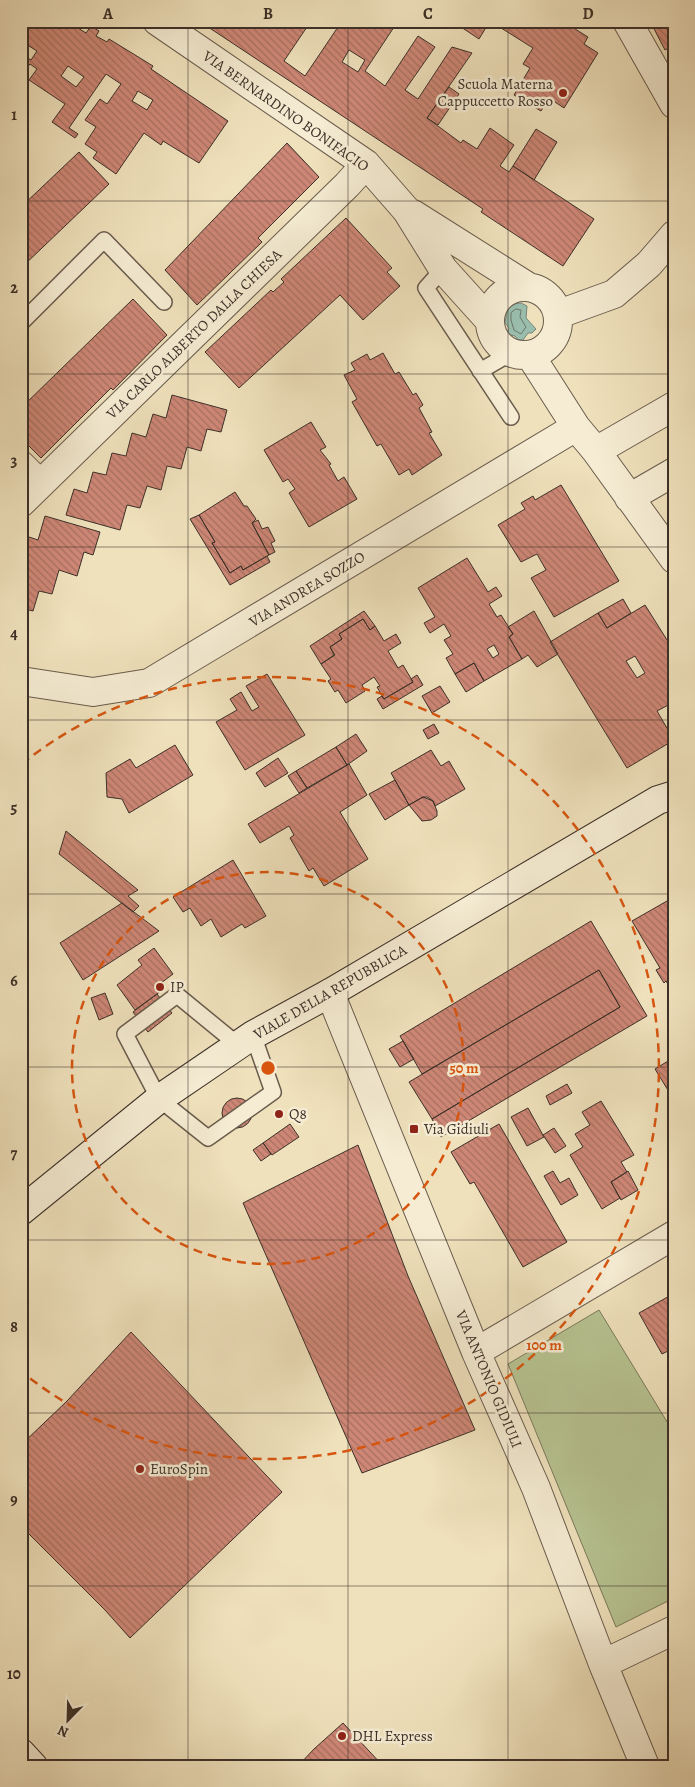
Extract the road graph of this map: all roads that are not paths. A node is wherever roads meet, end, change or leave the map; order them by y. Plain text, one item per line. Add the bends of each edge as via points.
1 (157, 21) edge
2 (627, 21) edge
3 (674, 104) edge
4 (366, 164) junction
5 (407, 211) junction
6 (674, 235) edge
7 (443, 269) junction
8 (527, 286) junction
9 (164, 302) dead end
10 (559, 314) junction
11 (489, 320) junction
12 (21, 324) edge
13 (520, 354) junction
14 (480, 371) junction
15 (674, 406) edge
16 (511, 417) dead end
17 (576, 427) junction
18 (596, 451) junction
19 (674, 472) edge
20 (31, 474) edge
21 (630, 498) junction
22 (21, 503) edge
23 (674, 560) edge
24 (21, 682) edge
25 (669, 793) edge
26 (330, 993) junction
27 (246, 1040) junction
28 (160, 1099) junction
29 (21, 1211) edge
30 (674, 1235) edge
31 (476, 1352) junction
32 (674, 1630) edge
33 (603, 1664) junction
34 (21, 1753) edge
35 (33, 1766) edge
36 (645, 1766) edge

1 - 4 street, VIA BERNARDINO BONIFACIO
2 - 3 street
4 - 5 street, VIA BERNARDINO BONIFACIO
4 - 20 street, VIA CARLO ALBERTO DALLA CHIESA via 333,199
5 - 7 street, VIA BERNARDINO BONIFACIO
5 - 8 street, VIA BERNARDINO BONIFACIO
6 - 10 street via 649,264 614,294
7 - 11 street, VIA BERNARDINO BONIFACIO
7 - 14 lane via 426,288
8 - 10 street, VIA BERNARDINO BONIFACIO via 541,290 553,300
8 - 11 street via 508,290 494,302
9 - 12 lane via 104,240
10 - 13 street via 557,332 546,348
11 - 13 street, VIA BERNARDINO BONIFACIO via 495,340
13 - 14 lane
13 - 17 street, VIA BERNARDINO BONIFACIO
14 - 16 lane
15 - 18 street
17 - 18 street, VIA BERNARDINO BONIFACIO
17 - 24 street, VIA ANDREA SOZZO via 149,683 93,692
18 - 21 street, VIA BERNARDINO BONIFACIO
19 - 21 street
20 - 22 street, VIA CARLO ALBERTO DALLA CHIESA
21 - 23 street, VIA BERNARDINO BONIFACIO
25 - 26 street, VIALE DELLA REPUBBLICA
26 - 27 street, VIALE DELLA REPUBBLICA
26 - 31 street, VIA ANTONIO GIDIULI
27 - 28 street, VIALE DELLA REPUBBLICA
27 - 28 lane via 272,1092 208,1138
27 - 28 lane via 177,995 124,1034
28 - 29 street, VIALE DELLA REPUBBLICA
30 - 31 street
31 - 33 street, VIA ANTONIO GIDIULI via 536,1488
32 - 33 street
33 - 36 street, VIA ANTONIO GIDIULI
34 - 35 street

